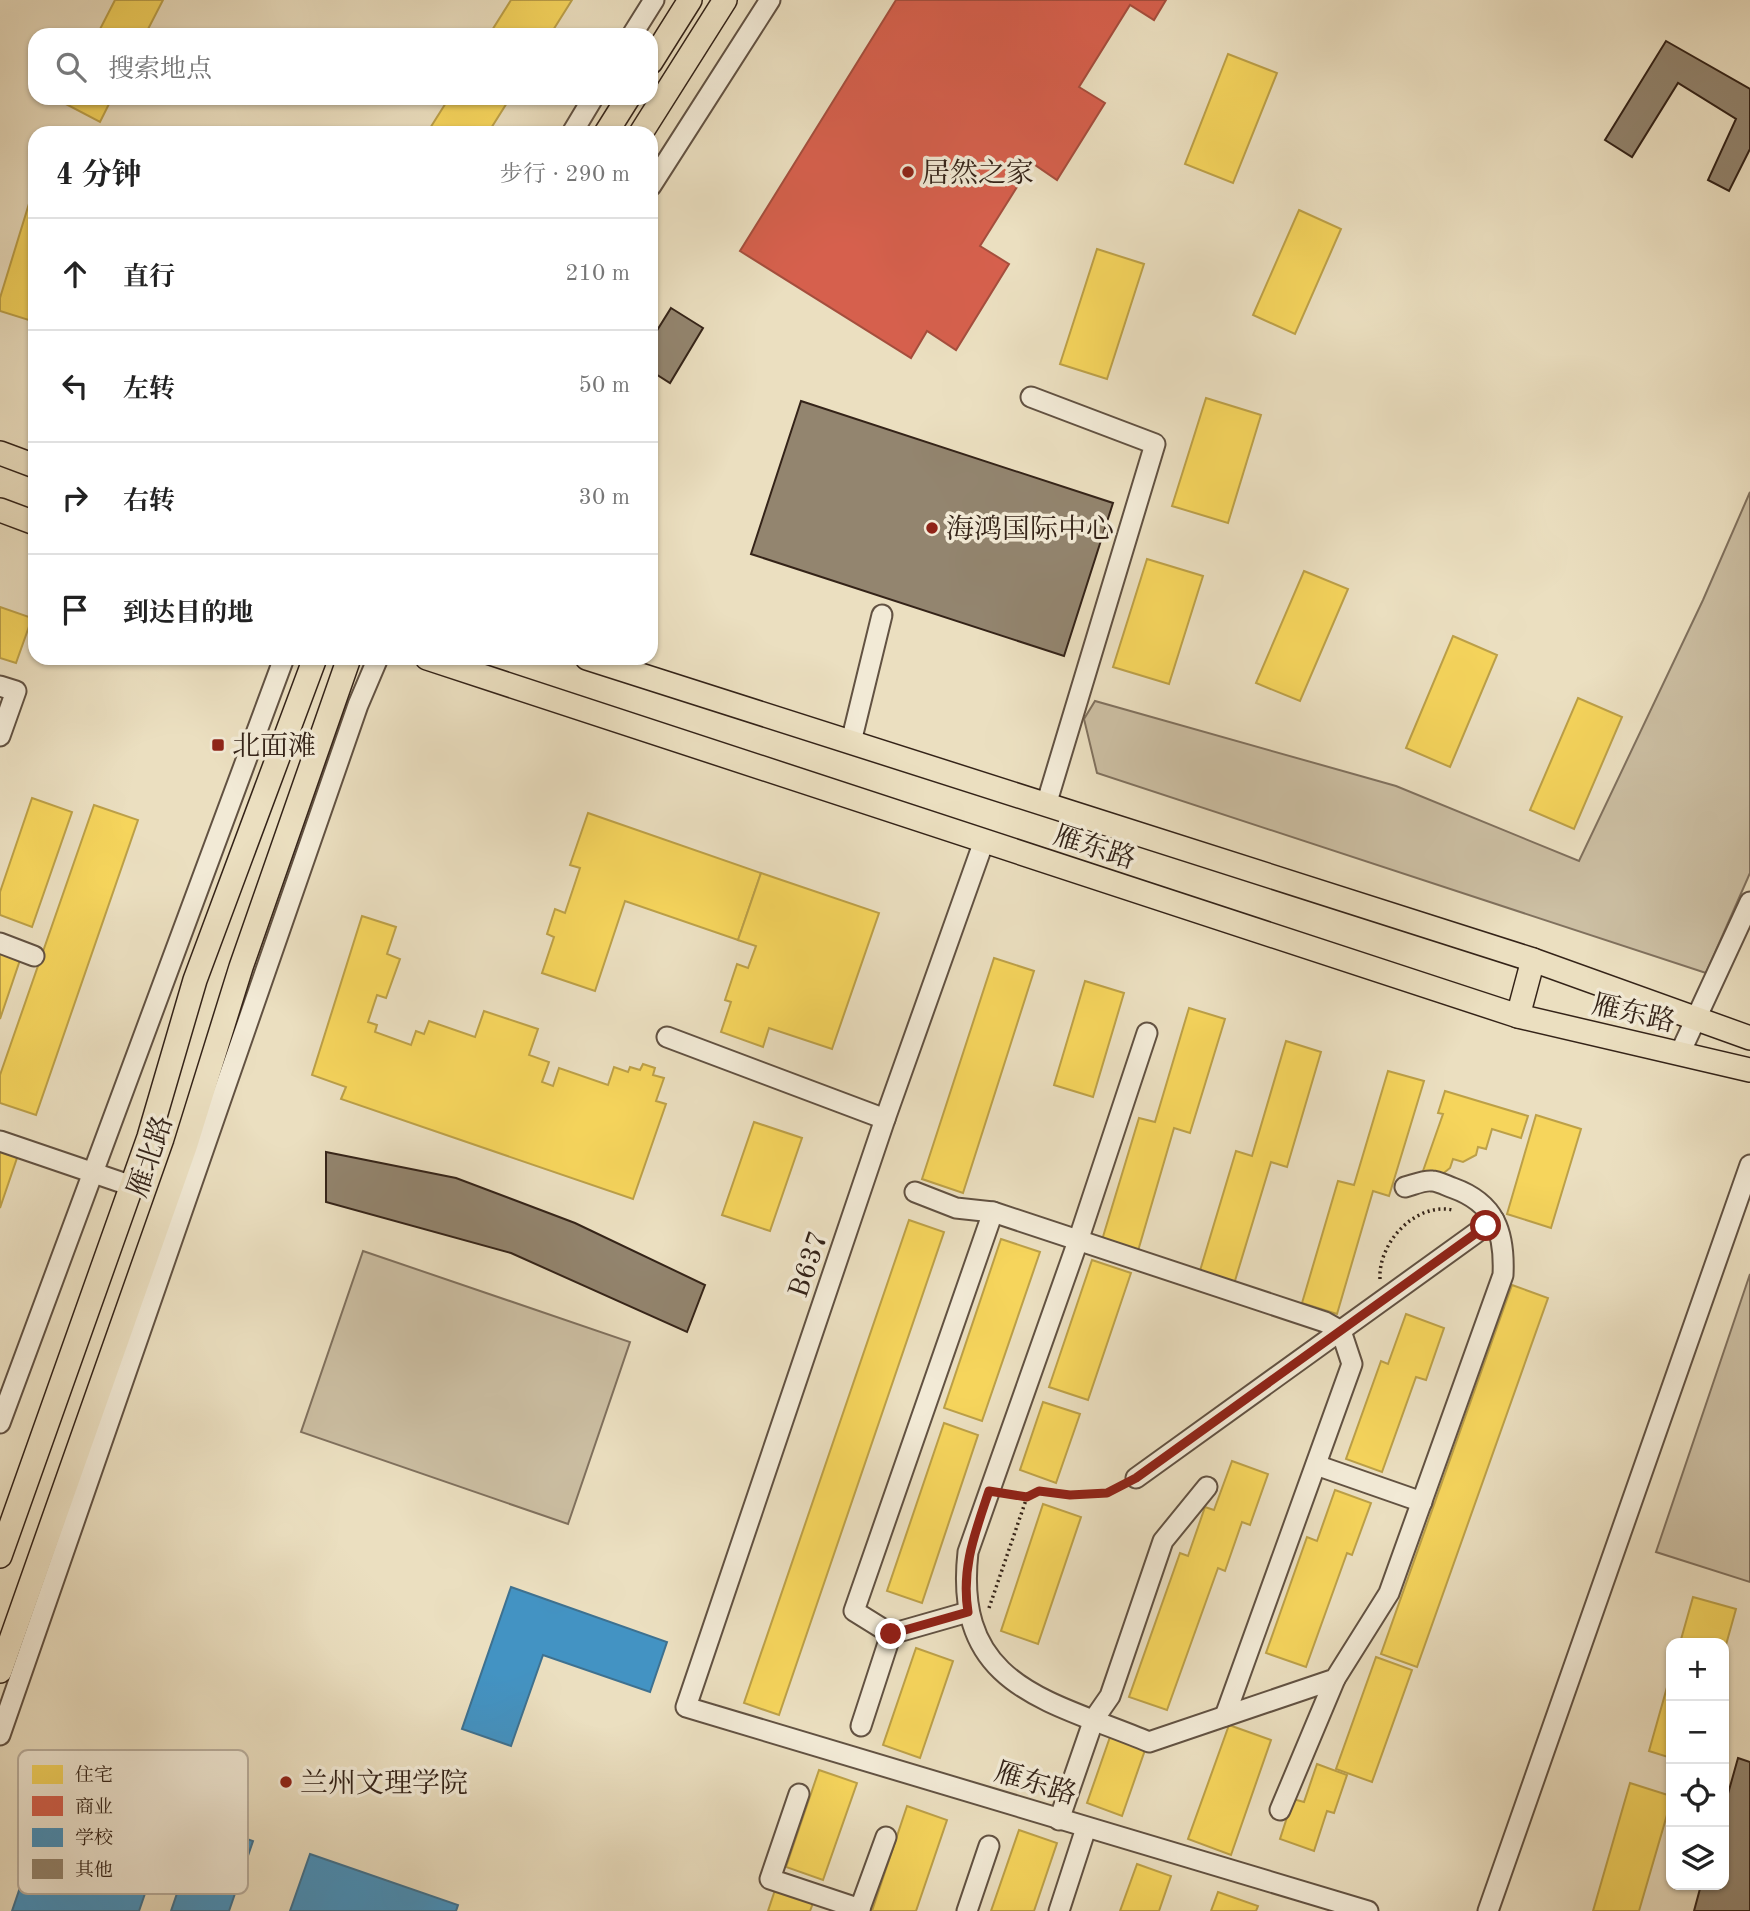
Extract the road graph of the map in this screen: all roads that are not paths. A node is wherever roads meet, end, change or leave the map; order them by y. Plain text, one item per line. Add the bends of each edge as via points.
1 (654, 0) edge
2 (726, 0) edge
3 (770, 0) edge
4 (680, 4) edge
5 (636, 28) edge
6 (658, 48) edge
7 (589, 105) edge
8 (624, 105) edge
9 (576, 126) edge
10 (610, 126) edge
11 (645, 126) edge
12 (658, 175) edge
13 (1031, 397) dead end
14 (0, 453) edge
15 (28, 463) edge
16 (0, 510) edge
17 (28, 520) edge
18 (883, 615) dead end
19 (281, 665) edge
20 (312, 665) edge
21 (347, 665) edge
22 (375, 665) edge
23 (448, 665) edge
24 (609, 665) edge
25 (0, 686) edge
26 (0, 736) edge
27 (851, 742) junction
28 (1046, 805) junction
29 (984, 841) junction
30 (1750, 902) edge
31 (0, 943) edge
32 (34, 956) dead end
33 (1533, 960) junction
34 (1518, 1016) junction
35 (1694, 1020) junction
36 (1147, 1033) dead end
37 (667, 1037) dead end
38 (1750, 1038) edge
39 (1680, 1053) junction
40 (1750, 1070) edge
41 (886, 1119) junction
42 (0, 1140) edge
43 (1750, 1165) edge
44 (92, 1172) junction
45 (132, 1186) junction
46 (1405, 1187) dead end
47 (915, 1192) dead end
48 (993, 1212) junction
49 (1494, 1220) junction
50 (1078, 1241) junction
51 (1341, 1331) junction
52 (0, 1423) edge
53 (1315, 1465) junction
54 (1136, 1478) road end
55 (1207, 1488) dead end
56 (1422, 1502) junction
57 (0, 1553) edge
58 (968, 1612) junction
59 (891, 1634) junction
60 (0, 1671) edge
61 (1335, 1679) junction
62 (686, 1707) joint
63 (1225, 1716) junction
64 (1094, 1719) junction
65 (861, 1726) dead end
66 (0, 1735) edge
67 (799, 1794) dead end
68 (1280, 1810) dead end
69 (1059, 1820) junction
70 (1086, 1828) junction
71 (886, 1836) dead end
72 (989, 1846) dead end
73 (860, 1910) edge
74 (967, 1911) edge
75 (1059, 1911) edge
76 (1368, 1911) edge
77 (1488, 1911) edge

1 - 5 street
2 - 11 main road
3 - 12 street
4 - 6 main road
7 - 9 street
8 - 10 main road
13 - 28 street via 1155,444
14 - 15 main road
16 - 17 main road
18 - 27 street
19 - 44 street
20 - 45 main road, 雁北路 via 195,980
21 - 60 main road, 雁北路 via 241,967 185,1147
22 - 66 street
23 - 29 main road, 雁东路
24 - 27 main road, 雁东路
25 - 26 street via 16,691
27 - 28 main road, 雁东路
28 - 33 main road, 雁东路
29 - 34 main road, 雁东路
29 - 41 street, B637
30 - 35 street
31 - 32 street
33 - 34 main road
33 - 35 main road, 雁东路
34 - 39 main road, 雁东路
35 - 38 main road, 雁东路
35 - 39 street
36 - 50 street
37 - 41 street
39 - 40 main road, 雁东路
41 - 62 street, B637
42 - 44 street
43 - 77 street
44 - 45 street
44 - 52 street
45 - 57 main road, 雁北路
46 - 49 street via 1431,1180 1475,1196
47 - 48 street via 956,1208
48 - 50 street
48 - 59 street via 855,1611
49 - 51 street
49 - 56 street via 1504,1253 1503,1275
50 - 51 street
50 - 58 street via 968,1552 964,1587
51 - 53 street via 1352,1364
51 - 54 street
53 - 56 street
53 - 63 street
55 - 64 street via 1163,1541 1110,1696
56 - 61 street via 1389,1593
58 - 59 street
58 - 64 street via 985,1653 1008,1679 1038,1698
59 - 65 street
61 - 63 street
61 - 68 street
62 - 69 street, 雁东路
63 - 64 street via 1149,1742
64 - 69 street
67 - 73 street via 770,1879
69 - 70 street, 雁东路
70 - 75 street
70 - 76 street, 雁东路
71 - 73 street
72 - 74 street

